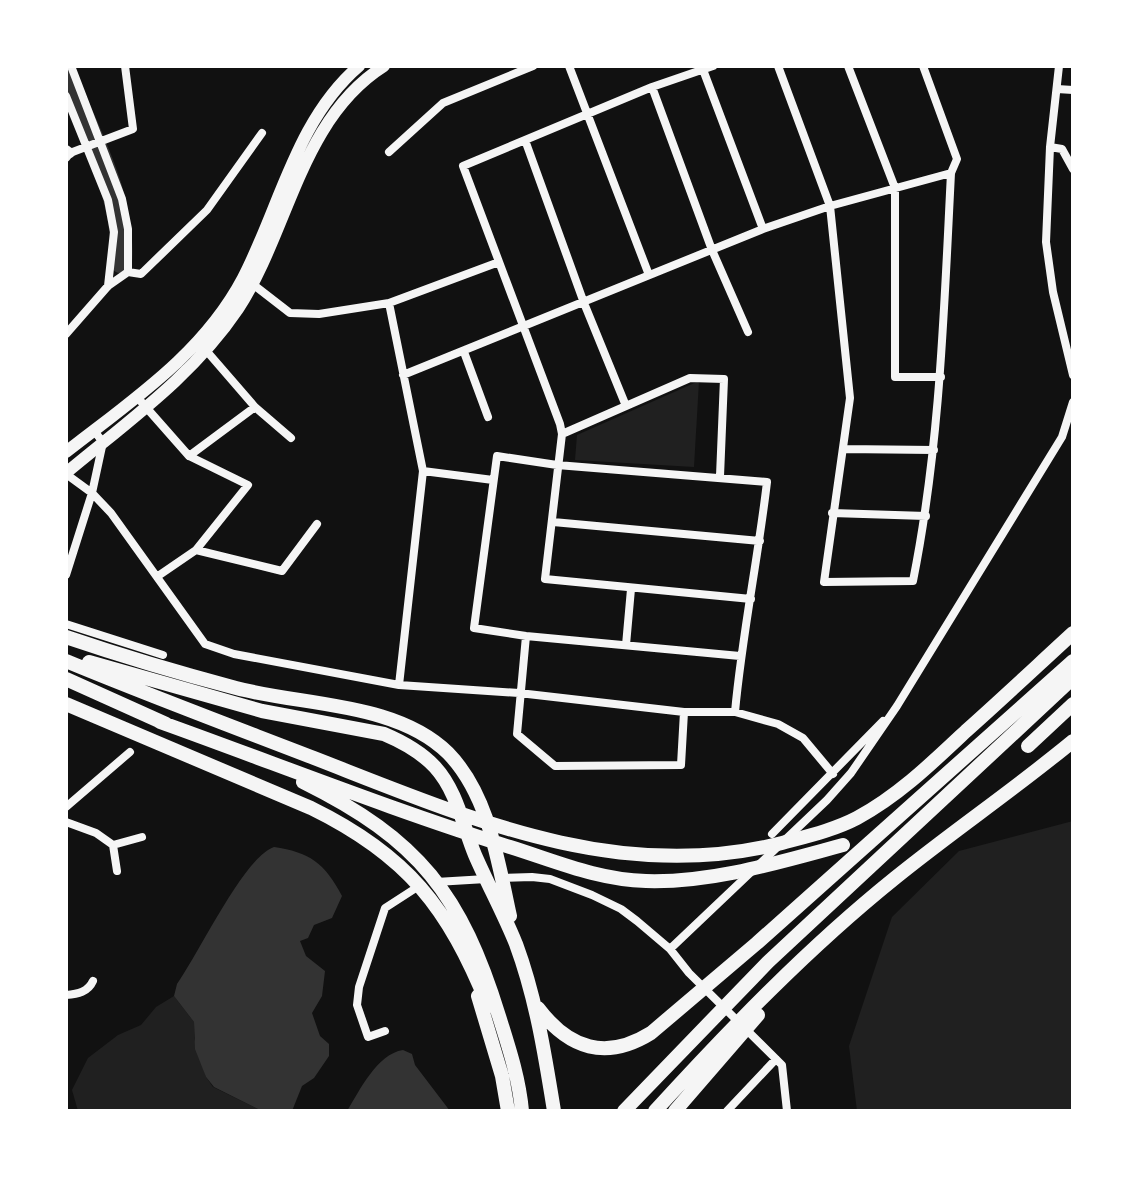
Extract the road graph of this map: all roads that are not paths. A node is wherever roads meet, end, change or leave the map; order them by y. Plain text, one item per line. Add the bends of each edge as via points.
1 (71, 66) edge
2 (125, 66) edge
3 (359, 66) edge
4 (384, 66) edge
5 (533, 66) edge
6 (569, 66) edge
7 (713, 66) edge
8 (778, 66) edge
9 (848, 66) edge
10 (923, 66) edge
11 (1059, 66) edge
12 (702, 67) edge
13 (652, 87) junction
14 (1057, 89) junction
15 (1073, 90) edge
16 (66, 96) edge
17 (588, 113) junction
18 (262, 133) dead end
19 (525, 140) junction
20 (100, 142) junction
21 (87, 146) junction
22 (1050, 147) junction
23 (389, 152) dead end
24 (67, 154) edge
25 (1073, 169) edge
26 (951, 173) junction
27 (895, 188) junction
28 (830, 206) junction
29 (763, 229) junction
30 (712, 250) junction
31 (499, 262) junction
32 (128, 272) junction
33 (649, 275) junction
34 (248, 281) junction
35 (108, 286) junction
36 (389, 303) junction
37 (584, 303) junction
38 (524, 327) junction
39 (748, 332) dead end
40 (66, 334) edge
41 (202, 346) junction
42 (464, 352) junction
43 (403, 375) junction
44 (1073, 375) edge
45 (941, 377) junction
46 (142, 402) junction
47 (1073, 402) edge
48 (626, 406) junction
49 (255, 407) junction
50 (488, 417) dead end
51 (94, 431) junction
52 (562, 434) junction
53 (291, 438) dead end
54 (103, 442) junction
55 (843, 449) junction
56 (934, 450) junction
57 (66, 452) edge
58 (189, 456) junction
59 (557, 465) junction
60 (423, 471) junction
61 (66, 473) edge
62 (720, 476) junction
63 (493, 480) junction
64 (92, 493) junction
65 (832, 513) junction
66 (926, 516) junction
67 (553, 522) junction
68 (317, 524) dead end
69 (760, 541) junction
70 (196, 550) junction
71 (66, 575) edge
72 (158, 576) junction
73 (631, 589) junction
74 (751, 599) junction
75 (66, 624) edge
76 (1073, 633) edge
77 (526, 636) junction
78 (66, 637) edge
79 (626, 645) junction
80 (66, 654) edge
81 (163, 655) dead end
82 (740, 656) junction
83 (66, 661) edge
84 (1073, 661) edge
85 (1073, 678) edge
86 (66, 679) edge
87 (399, 685) junction
88 (519, 693) junction
89 (66, 704) edge
90 (1073, 704) edge
91 (897, 706) junction
92 (684, 712) junction
93 (735, 712) junction
94 (160, 722) junction
95 (1073, 741) edge
96 (1028, 746) dead end
97 (130, 752) dead end
98 (833, 774) junction
99 (66, 807) edge
100 (66, 822) edge
101 (772, 834) dead end
102 (142, 837) dead end
103 (113, 845) junction
104 (843, 845) dead end
105 (117, 871) dead end
106 (826, 937) junction
107 (516, 945) junction
108 (670, 949) junction
109 (469, 965) junction
110 (93, 981) dead end
111 (66, 995) edge
112 (533, 1001) junction
113 (385, 1031) dead end
114 (776, 1059) junction
115 (508, 1111) edge
116 (522, 1111) edge
117 (554, 1111) edge
118 (624, 1111) edge
119 (655, 1111) edge
120 (675, 1111) edge
121 (727, 1111) edge
122 (787, 1111) edge

1 - 20 street
2 - 20 street via 133,129
3 - 34 highway via 342,80 308,130
4 - 34 highway via 353,89 328,122
5 - 23 street via 443,103
6 - 17 street
7 - 12 street
8 - 28 street
9 - 27 street
10 - 26 street via 957,159
11 - 14 street
12 - 13 street
12 - 29 street
13 - 17 street
13 - 30 street
14 - 15 street
14 - 22 street
16 - 21 street
17 - 19 street
17 - 33 street
18 - 32 street via 207,210 141,274
19 - 31 street via 463,166
19 - 37 street
20 - 21 street
20 - 32 street via 122,199
21 - 24 street
21 - 35 street via 114,232
22 - 25 street via 1062,149
22 - 44 street via 1046,242
26 - 27 street
26 - 45 street
27 - 28 street
27 - 45 street via 895,377
28 - 29 street
28 - 55 street via 850,398
29 - 30 street
30 - 33 street
30 - 39 street
31 - 36 street
31 - 38 street
32 - 35 street
33 - 37 street
34 - 36 street via 290,313
34 - 41 highway
35 - 40 street
36 - 43 street
37 - 38 street
37 - 48 street
38 - 42 street
38 - 52 street
41 - 46 highway via 185,373
41 - 49 street
42 - 43 street
42 - 50 street
43 - 60 street
45 - 56 street
46 - 51 highway
46 - 54 highway
46 - 58 street
47 - 91 street via 1062,437
48 - 52 street
48 - 62 street via 690,378 724,379
49 - 53 street
49 - 58 street
51 - 54 street
51 - 57 highway
52 - 59 street
54 - 61 highway
54 - 64 street
55 - 56 street
55 - 65 street
56 - 66 street
58 - 70 street via 248,485
59 - 62 street
59 - 63 street via 497,456
59 - 67 street
60 - 63 street
60 - 87 street
61 - 64 street
62 - 69 street via 767,482
63 - 77 street via 474,628
64 - 71 street
64 - 72 street
65 - 66 street
65 - 66 street via 824,582 913,581
67 - 69 street
67 - 73 street via 545,579
68 - 70 street via 282,571
69 - 74 street
70 - 72 street
72 - 87 street via 205,644
73 - 74 street
73 - 79 street
74 - 82 street
75 - 81 street
76 - 83 highway via 901,789 855,819 735,853 666,858 576,847 442,808
77 - 79 street
77 - 88 street
78 - 107 highway via 235,688 384,716 418,731 448,754 475,794 496,853
79 - 82 street
80 - 107 highway via 227,702 366,729 402,742 434,765 446,781
82 - 93 street
84 - 112 highway via 768,933 634,1044 598,1049 579,1044 561,1033
85 - 118 highway via 768,962
86 - 94 highway
87 - 88 street
88 - 92 street
88 - 92 street via 517,734 555,766 681,765
89 - 109 highway via 311,808 361,835 405,868 427,893
90 - 96 highway
91 - 98 street
91 - 108 street via 827,800
92 - 93 street
93 - 98 street via 778,724 803,738
94 - 104 highway via 588,873 676,880
94 - 116 highway via 253,758 328,795 380,827 423,866 452,901 483,964 516,1072
95 - 106 highway
97 - 99 street
98 - 101 street
100 - 103 street
102 - 103 street
103 - 105 street
106 - 119 highway
106 - 120 highway
107 - 112 highway
108 - 113 street via 621,909 550,879 426,882 385,908 359,987 357,1005 368,1037
108 - 114 street
109 - 115 highway
109 - 116 highway via 494,1021
110 - 111 street via 78,994
112 - 117 highway
114 - 121 street
114 - 122 street via 782,1065

